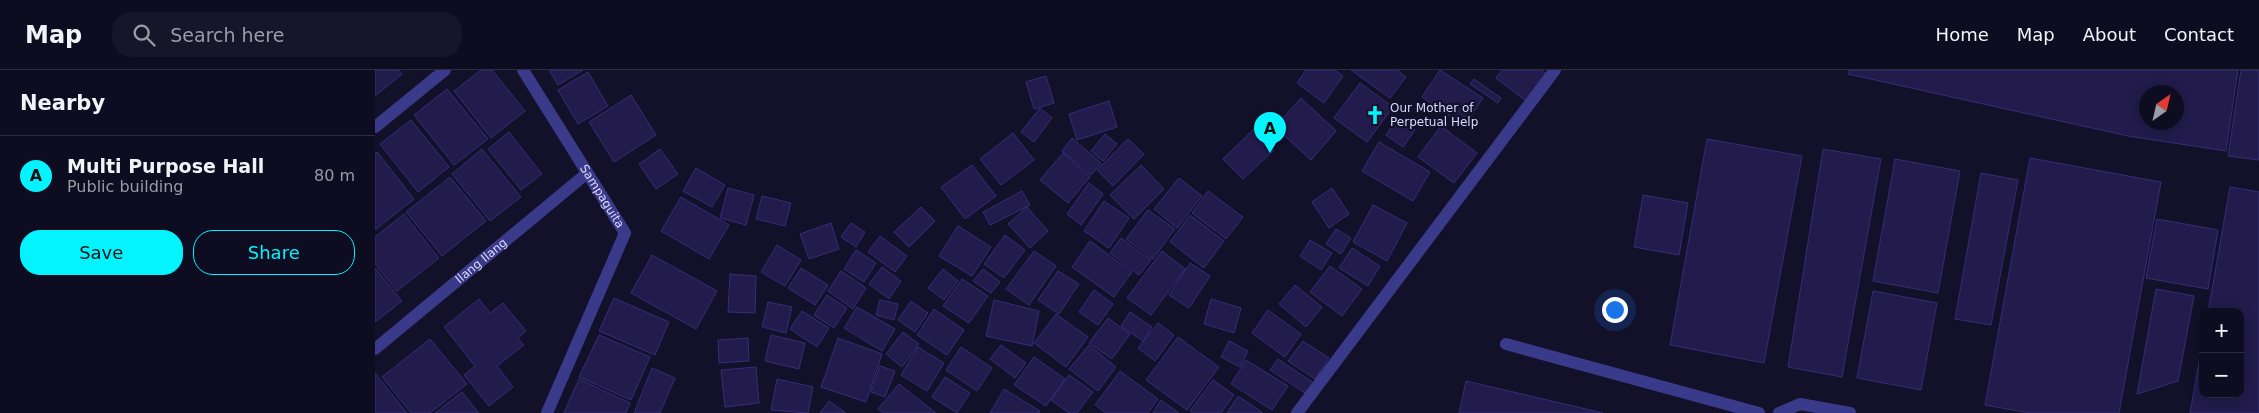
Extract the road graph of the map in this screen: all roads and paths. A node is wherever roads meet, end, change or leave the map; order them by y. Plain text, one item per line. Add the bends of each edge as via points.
1 (445, 70) edge
2 (523, 70) edge
3 (1555, 70) edge
4 (375, 127) edge
5 (586, 174) junction
6 (1506, 344) dead end
7 (375, 348) edge
8 (547, 413) edge
9 (1297, 413) edge
10 (1759, 413) edge
11 (1779, 413) edge
12 (1850, 413) edge

1 - 4 street
2 - 5 street, Sampaguita
3 - 9 street
5 - 7 street, Ilang Ilang
5 - 8 street, Sampaguita via 625,233
6 - 10 street
11 - 12 street via 1799,404

